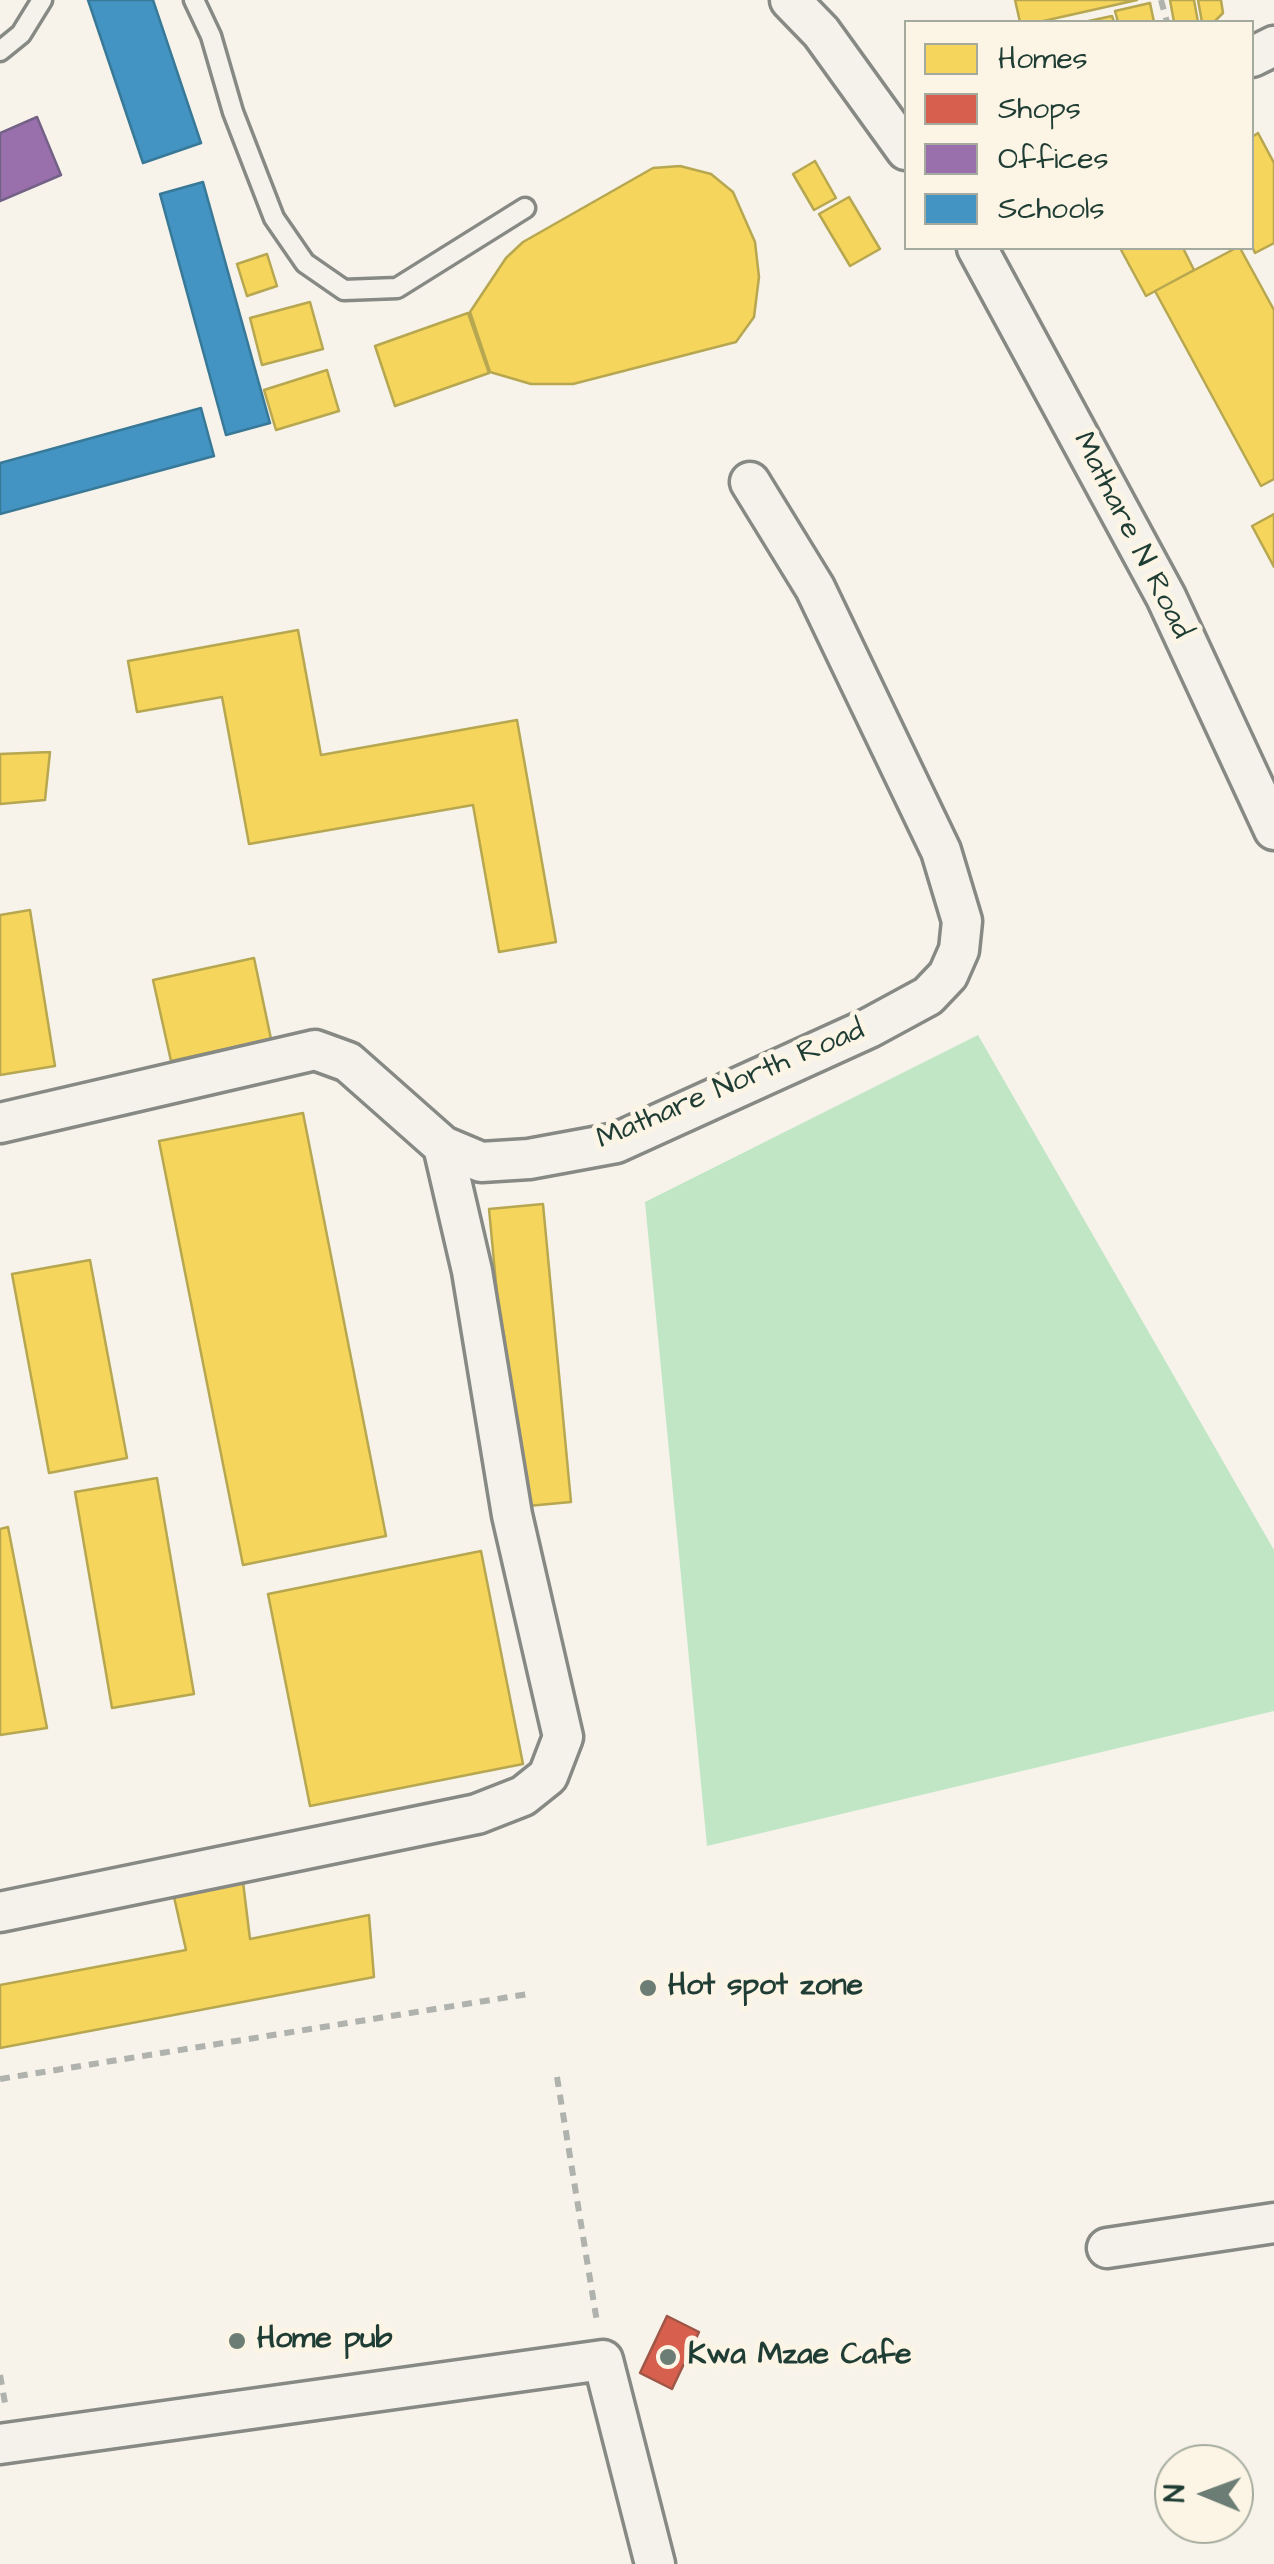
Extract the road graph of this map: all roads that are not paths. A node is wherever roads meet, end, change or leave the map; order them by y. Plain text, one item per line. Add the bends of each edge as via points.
1 (42, 0) edge
2 (194, 0) edge
3 (790, 0) edge
4 (0, 51) edge
5 (904, 147) edge
6 (524, 208) dead end
7 (978, 250) edge
8 (750, 482) dead end
9 (1274, 830) edge
10 (0, 1123) edge
11 (443, 1146) junction
12 (0, 1912) edge
13 (1274, 2223) edge
14 (1107, 2248) dead end
15 (0, 2444) edge
16 (655, 2564) edge

1 - 4 lane via 21,34
2 - 6 lane via 274,218 305,263 344,290 397,288
3 - 5 street
7 - 9 street, Mathare N Road via 1166,597
8 - 11 street, Mathare North Road via 814,588 942,851 962,921 954,962 928,996 869,1028 616,1142 481,1162
10 - 11 street, Mathare North Road via 315,1050 348,1062
11 - 12 street via 472,1271 512,1515 562,1736 548,1776 523,1796 477,1814
13 - 14 street
15 - 16 street via 603,2360

